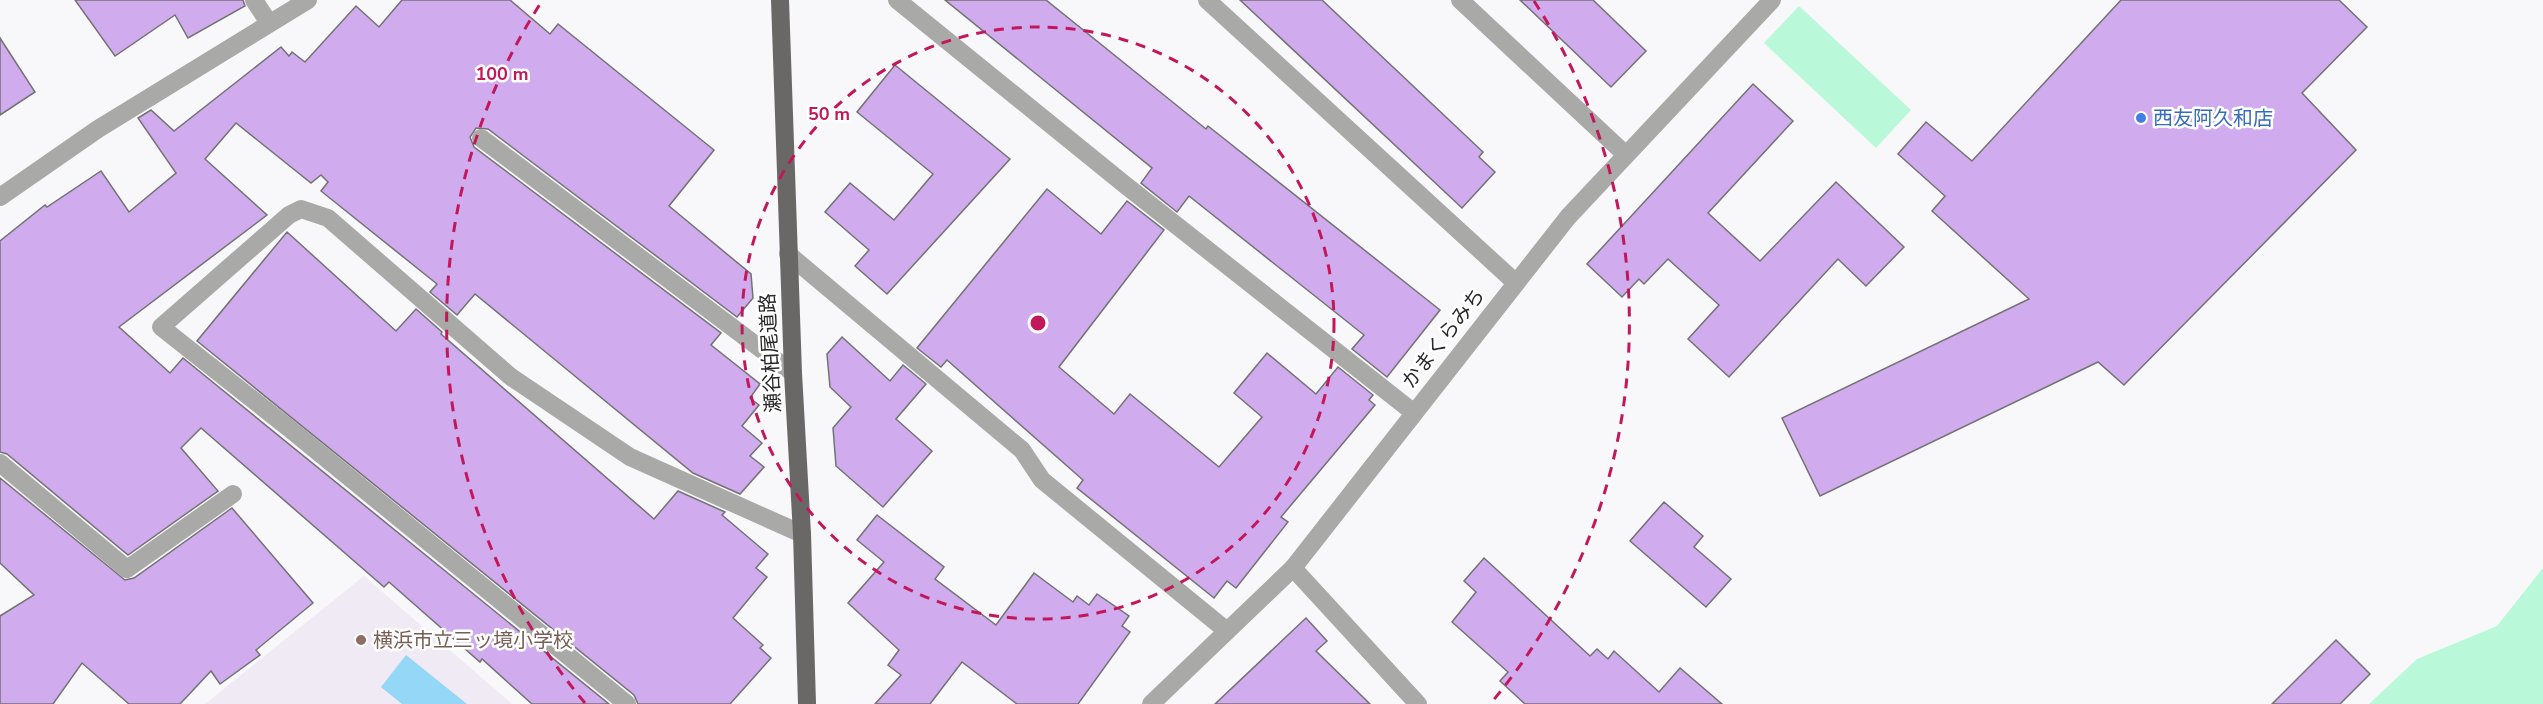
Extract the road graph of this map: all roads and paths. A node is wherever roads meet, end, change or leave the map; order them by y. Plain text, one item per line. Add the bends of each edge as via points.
1 (254, 0) edge
2 (308, 0) edge
3 (780, 0) edge
4 (897, 0) edge
5 (1208, 0) edge
6 (1460, 0) edge
7 (1772, 0) edge
8 (269, 23) junction
9 (482, 138) dead end
10 (1624, 154) junction
11 (0, 197) edge
12 (788, 254) junction
13 (1516, 283) junction
14 (793, 373) junction
15 (1413, 412) junction
16 (0, 463) edge
17 (233, 494) dead end
18 (802, 534) junction
19 (1293, 567) junction
20 (1227, 631) junction
21 (1160, 701) edge
22 (627, 704) edge
23 (807, 704) edge
24 (1418, 704) edge

1 - 8 street
2 - 8 street
3 - 12 main road, 瀬谷柏尾道路
4 - 15 street
5 - 13 street
6 - 10 street
7 - 10 street, かまくらみち
8 - 11 street via 98,129
9 - 14 street
10 - 13 street, かまくらみち
12 - 14 main road, 瀬谷柏尾道路
12 - 20 street via 1022,450 1042,480
13 - 15 street, かまくらみち
14 - 18 main road, 瀬谷柏尾道路
15 - 19 street, かまくらみち
16 - 17 street via 127,569
18 - 22 street via 630,457 510,376 328,218 301,209 289,215 161,327
18 - 23 main road, 瀬谷柏尾道路
19 - 20 street, かまくらみち
19 - 24 street
20 - 21 street, かまくらみち

